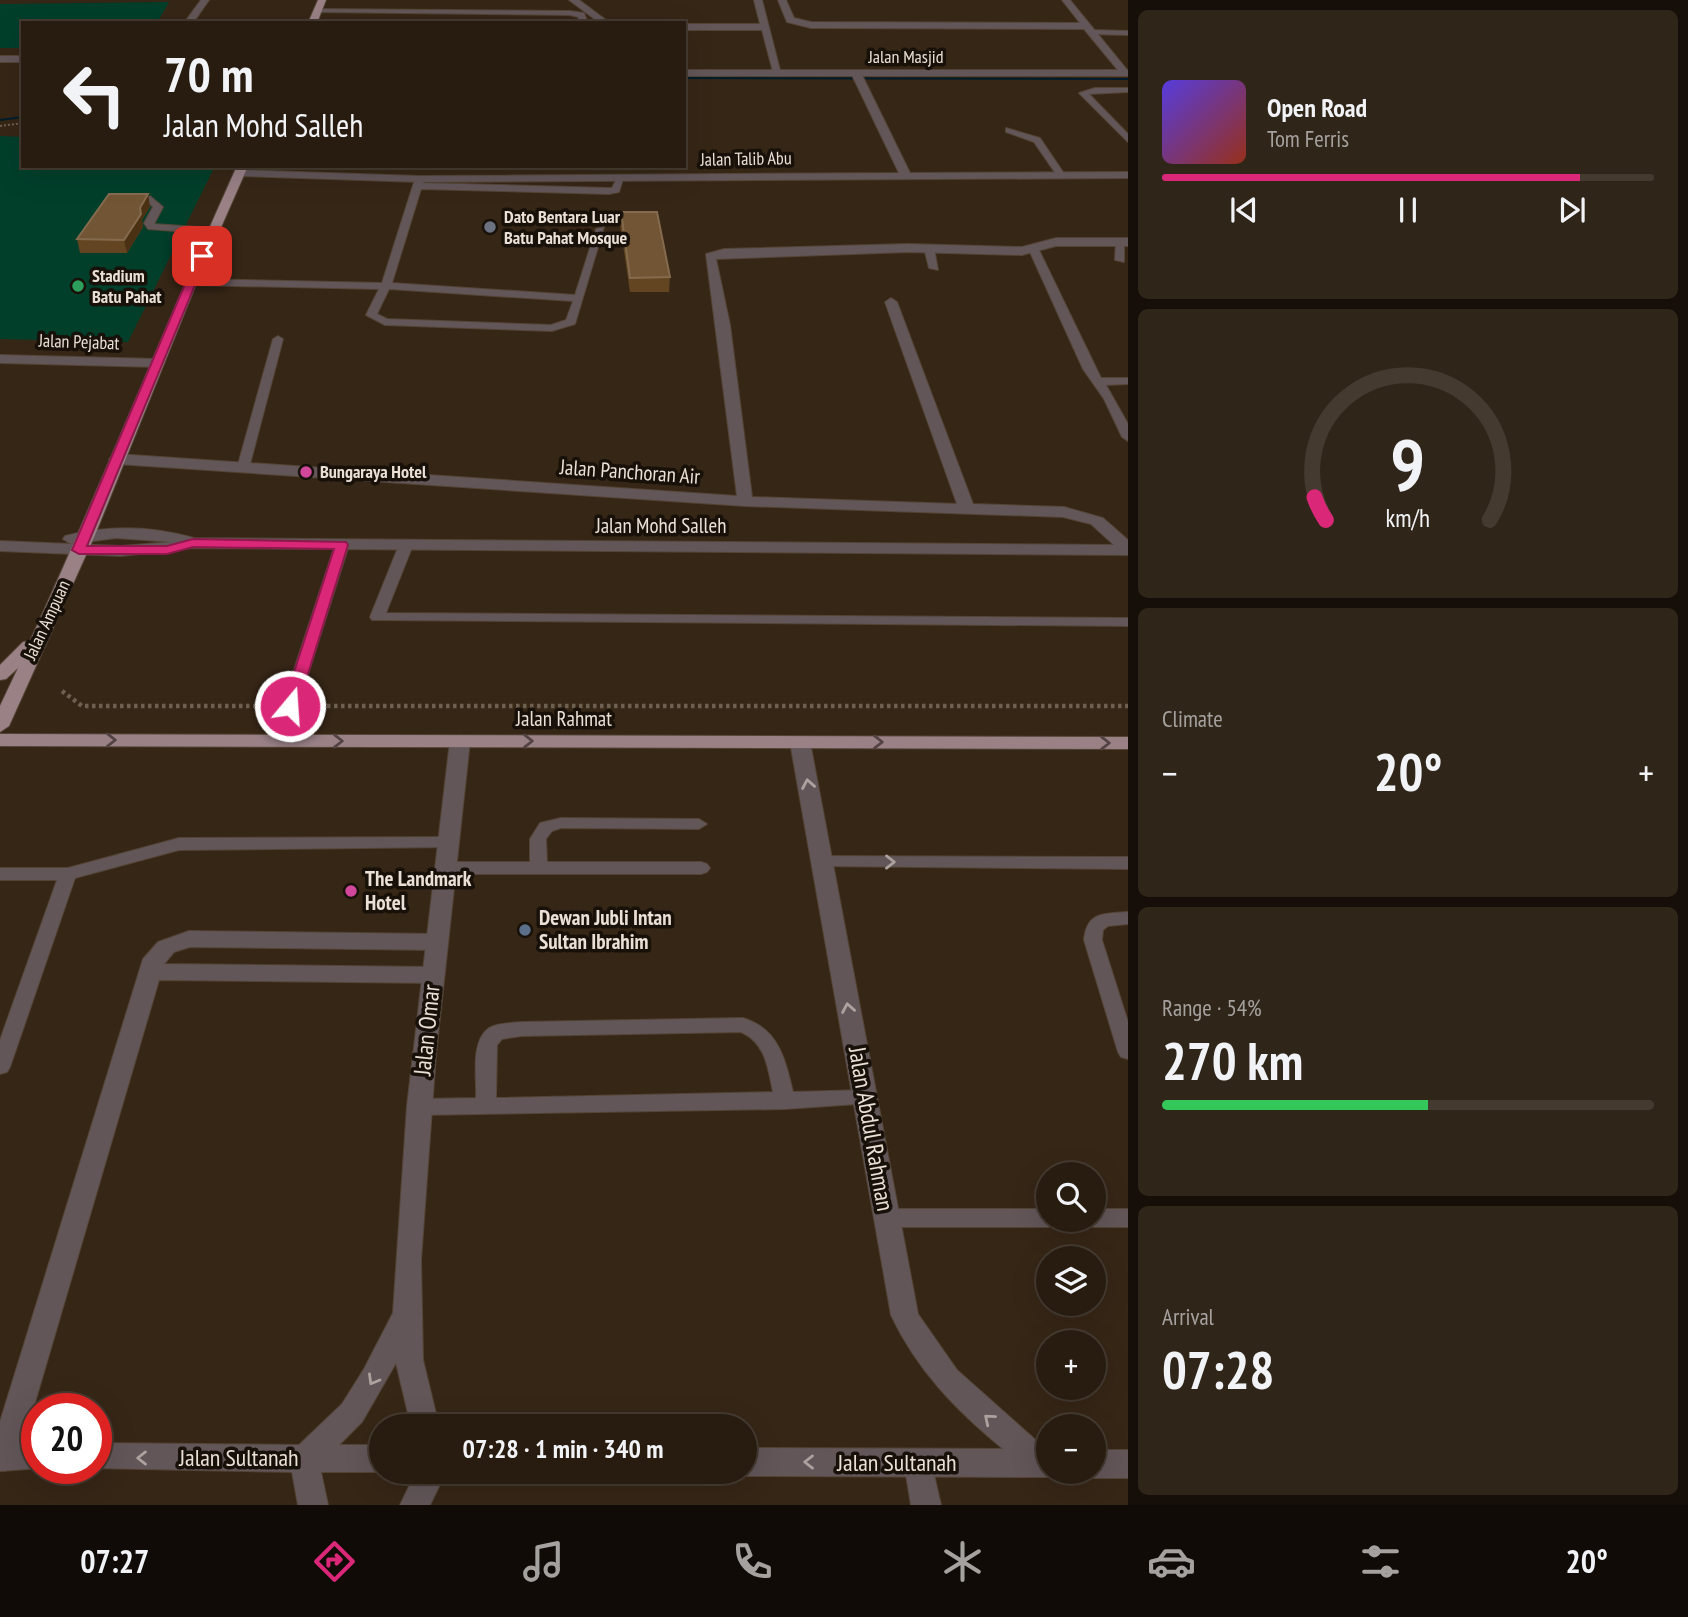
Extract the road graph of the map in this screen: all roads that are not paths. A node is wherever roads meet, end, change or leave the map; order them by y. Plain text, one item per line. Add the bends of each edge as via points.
1 (205, 0) edge
2 (322, 0) edge
3 (573, 0) edge
4 (758, 0) edge
5 (782, 0) edge
6 (1066, 0) edge
7 (317, 11) junction
8 (351, 11) junction
9 (384, 11) junction
10 (412, 11) junction
11 (582, 19) edge
12 (189, 21) edge
13 (313, 21) edge
14 (347, 21) edge
15 (380, 21) edge
16 (410, 21) edge
17 (603, 21) edge
18 (686, 27) edge
19 (766, 27) junction
20 (1091, 29) junction
21 (1128, 33) edge
22 (0, 59) edge
23 (21, 59) edge
24 (778, 72) junction
25 (686, 73) edge
26 (1127, 73) edge
27 (858, 77) junction
28 (1128, 90) edge
29 (1009, 130) dead end
30 (1128, 139) edge
31 (419, 168) edge
32 (241, 170) edge
33 (682, 172) edge
34 (905, 174) junction
35 (1061, 175) junction
36 (1128, 175) edge
37 (417, 181) junction
38 (150, 199) dead end
39 (601, 229) dead end
40 (213, 231) junction
41 (1123, 242) edge
42 (929, 248) junction
43 (1034, 250) junction
44 (1120, 260) dead end
45 (934, 268) dead end
46 (191, 282) junction
47 (386, 286) junction
48 (576, 298) junction
49 (891, 302) dead end
50 (278, 339) dead end
51 (0, 359) edge
52 (157, 363) junction
53 (1099, 382) junction
54 (1128, 382) edge
55 (1128, 437) edge
56 (117, 459) junction
57 (243, 468) junction
58 (746, 501) junction
59 (967, 510) junction
60 (83, 543) junction
61 (342, 545) junction
62 (406, 545) junction
63 (0, 546) edge
64 (1128, 549) edge
65 (1128, 622) edge
66 (38, 638) junction
67 (0, 674) edge
68 (290, 706) road end
69 (0, 726) edge
70 (0, 740) edge
71 (460, 741) junction
72 (800, 742) junction
73 (1128, 743) edge
74 (699, 824) dead end
75 (447, 844) junction
76 (822, 862) junction
77 (1128, 863) edge
78 (444, 868) junction
79 (539, 868) junction
80 (701, 868) dead end
81 (0, 874) edge
82 (68, 874) junction
83 (1128, 918) edge
84 (436, 942) junction
85 (150, 972) junction
86 (433, 975) junction
87 (1128, 1052) edge
88 (0, 1067) edge
89 (865, 1098) junction
90 (785, 1101) junction
91 (486, 1106) junction
92 (419, 1107) junction
93 (887, 1218) junction
94 (1036, 1218) edge
95 (1106, 1218) edge
96 (1128, 1218) edge
97 (403, 1319) junction
98 (422, 1414) edge
99 (1036, 1456) edge
100 (2, 1457) edge
101 (21, 1457) edge
102 (112, 1457) edge
103 (304, 1459) junction
104 (369, 1459) edge
105 (757, 1462) edge
106 (919, 1463) junction
107 (1036, 1463) edge
108 (1106, 1464) edge
109 (1128, 1464) edge
110 (425, 1484) edge
111 (313, 1505) edge
112 (415, 1505) edge
113 (926, 1505) edge

1 - 12 street
2 - 7 main road
3 - 17 street
4 - 19 street
5 - 20 street via 790,20 811,25
6 - 20 street
7 - 8 lane
7 - 13 main road
8 - 9 lane
8 - 14 lane
9 - 10 lane
9 - 15 lane
10 - 11 lane
10 - 16 lane
18 - 19 street
19 - 24 street
20 - 21 lane
20 - 26 street
22 - 23 street
24 - 25 street, Jalan Masjid
24 - 27 street, Jalan Masjid
26 - 27 street, Jalan Masjid
27 - 34 street
28 - 30 lane via 1083,93
29 - 35 lane via 1037,140
31 - 37 lane
32 - 37 street, Jalan Talib Abu
32 - 40 main road, Jalan Ampuan
33 - 34 street, Jalan Talib Abu
33 - 37 street, Jalan Talib Abu via 621,178
34 - 35 street, Jalan Talib Abu
35 - 36 street, Jalan Talib Abu
37 - 47 lane
38 - 40 lane via 158,207 151,227
39 - 48 lane
40 - 46 main road, Jalan Ampuan
41 - 43 street via 1056,242
41 - 44 lane
42 - 43 street
42 - 45 lane
42 - 58 street via 715,250 710,257
43 - 53 lane via 1088,369
46 - 47 lane
46 - 52 main road, Jalan Ampuan
47 - 48 lane
47 - 48 lane via 372,315 385,322 552,328 571,322
49 - 59 street
50 - 57 lane
51 - 52 street, Jalan Pejabat
52 - 56 main road, Jalan Ampuan
53 - 54 lane
53 - 55 lane
56 - 57 street, Jalan Panchoran Air
56 - 60 main road, Jalan Ampuan
57 - 58 street, Jalan Panchoran Air
58 - 59 street, Jalan Panchoran Air
59 - 64 street, Jalan Panchoran Air via 1083,515 1097,521
60 - 61 street, Jalan Mohd Salleh via 167,550 193,543
60 - 63 street, Jalan Mohd Salleh
60 - 66 main road, Jalan Ampuan
61 - 62 street, Jalan Mohd Salleh
61 - 68 lane
62 - 64 street, Jalan Mohd Salleh
62 - 65 lane via 377,617
66 - 67 main road
66 - 69 main road, Jalan Ampuan
70 -> 71 main road, Jalan Rahmat
71 -> 72 main road, Jalan Rahmat
71 - 75 street, Jalan Omar
72 -> 73 main road, Jalan Rahmat
76 -> 72 street, Jalan Abdul Rahman
74 - 79 lane via 561,823 545,827 538,839
75 - 78 street, Jalan Omar
75 - 82 lane via 179,844
76 -> 77 lane
89 -> 76 street, Jalan Abdul Rahman
78 - 79 lane
78 - 84 street, Jalan Omar
79 - 80 lane
81 - 82 lane
82 - 88 lane
83 - 87 lane via 1103,920 1094,928 1093,940
84 - 85 street via 189,939 166,947 154,959
84 - 86 street, Jalan Omar
85 - 86 street
85 - 100 street
86 - 92 street, Jalan Omar
89 - 90 lane
89 - 93 street, Jalan Abdul Rahman
90 - 91 lane
90 - 91 lane via 769,1042 759,1030 743,1025 496,1033 487,1043
91 - 92 lane
92 - 97 street, Jalan Omar
93 - 94 lane
99 -> 93 street, Jalan Abdul Rahman via 947,1383 919,1347 905,1315
95 - 96 lane
97 - 98 street, Jalan Omar
97 -> 103 street via 352,1413
100 - 101 street
103 -> 102 street, Jalan Sultanah
103 - 104 street, Jalan Sultanah
103 - 111 street
106 -> 105 street, Jalan Sultanah
106 - 107 street, Jalan Sultanah
106 - 113 street
108 - 109 street
110 - 112 street

